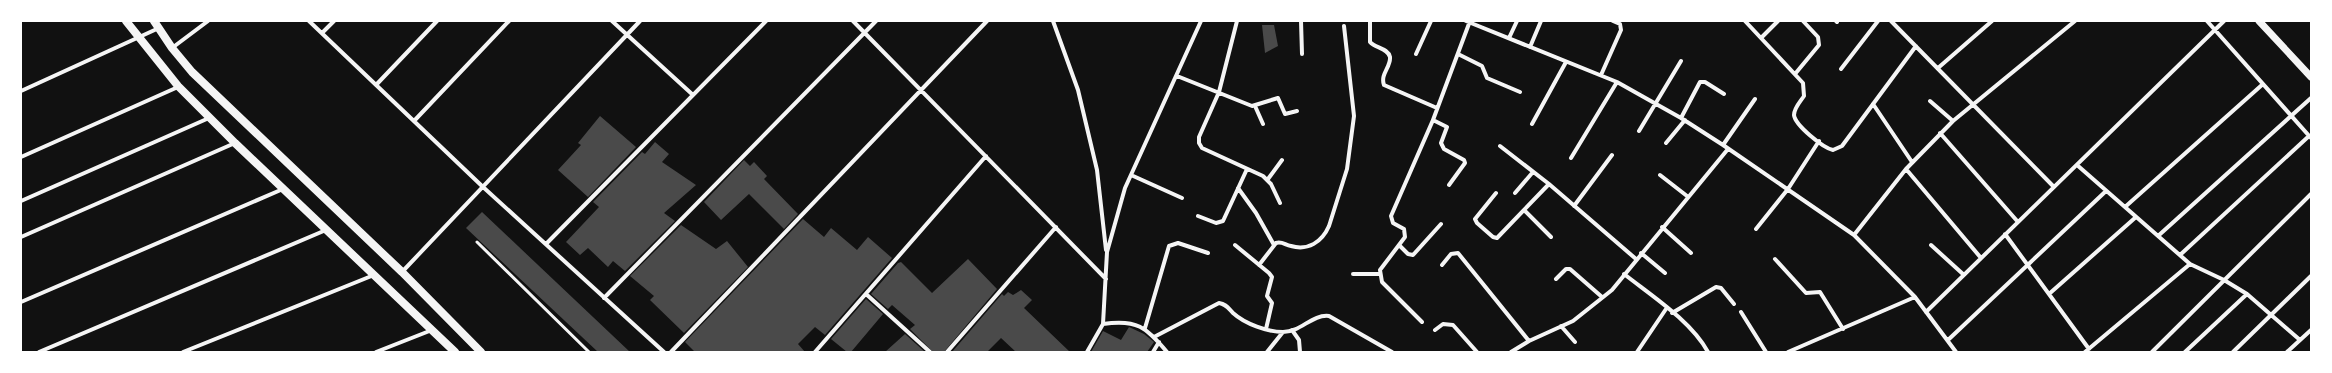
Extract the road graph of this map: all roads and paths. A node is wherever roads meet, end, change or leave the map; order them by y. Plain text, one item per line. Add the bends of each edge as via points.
1 (126, 21) edge
2 (208, 21) edge
3 (310, 21) edge
4 (334, 21) edge
5 (438, 21) edge
6 (509, 21) edge
7 (612, 21) edge
8 (640, 21) edge
9 (766, 21) edge
10 (854, 21) edge
11 (876, 21) edge
12 (987, 21) edge
13 (1054, 21) edge
14 (1200, 21) edge
15 (1237, 21) edge
16 (1301, 21) edge
17 (1370, 21) edge
18 (1431, 21) edge
19 (1469, 21) edge
20 (1517, 21) edge
21 (1541, 21) edge
22 (1613, 21) edge
23 (1745, 21) edge
24 (1778, 21) edge
25 (1803, 21) edge
26 (1878, 21) edge
27 (1898, 21) edge
28 (1992, 21) edge
29 (2075, 21) edge
30 (2207, 21) edge
31 (2224, 21) edge
32 (2259, 21) edge
33 (1893, 23) edge
34 (157, 24) edge
35 (1344, 26) dead end
36 (2215, 30) junction
37 (865, 32) junction
38 (322, 33) junction
39 (627, 35) junction
40 (137, 37) junction
41 (1509, 38) junction
42 (1761, 38) junction
43 (1916, 46) junction
44 (1530, 47) junction
45 (172, 48) junction
46 (1302, 54) dead end
47 (1416, 54) dead end
48 (1458, 54) junction
49 (1566, 62) junction
50 (1681, 62) dead end
51 (1938, 68) junction
52 (1841, 69) dead end
53 (1795, 74) junction
54 (1602, 75) junction
55 (1177, 76) junction
56 (2311, 77) edge
57 (1617, 82) junction
58 (2263, 84) junction
59 (376, 85) junction
60 (178, 86) junction
61 (921, 90) junction
62 (21, 91) edge
63 (1219, 92) junction
64 (1520, 92) dead end
65 (1724, 94) dead end
66 (693, 95) junction
67 (2311, 98) edge
68 (1755, 99) dead end
69 (1930, 101) dead end
70 (1657, 104) junction
71 (1873, 104) junction
72 (1974, 104) junction
73 (1255, 106) junction
74 (1438, 108) junction
75 (1297, 111) dead end
76 (2292, 116) junction
77 (209, 117) junction
78 (1683, 119) junction
79 (1433, 120) junction
80 (414, 121) junction
81 (1953, 121) junction
82 (1263, 124) dead end
83 (1532, 124) dead end
84 (1639, 131) dead end
85 (1940, 133) junction
86 (2310, 137) edge
87 (1819, 141) junction
88 (235, 143) junction
89 (1666, 143) dead end
90 (1722, 144) junction
91 (1500, 146) dead end
92 (1728, 149) junction
93 (1612, 155) dead end
94 (986, 156) junction
95 (21, 157) edge
96 (1571, 158) dead end
97 (1282, 160) dead end
98 (1912, 162) junction
99 (2077, 165) junction
100 (1247, 169) junction
101 (1906, 169) junction
102 (1533, 172) junction
103 (1131, 175) junction
104 (1660, 175) dead end
105 (1268, 179) junction
106 (1549, 184) junction
107 (1450, 185) dead end
108 (483, 187) junction
109 (2054, 187) junction
110 (1238, 188) junction
111 (284, 189) junction
112 (1788, 189) junction
113 (2106, 191) junction
114 (1496, 193) dead end
115 (1514, 193) dead end
116 (2311, 194) edge
117 (1687, 196) junction
118 (1182, 198) dead end
119 (21, 201) edge
120 (1280, 203) dead end
121 (1574, 206) junction
122 (2125, 207) junction
123 (1524, 210) junction
124 (1198, 216) dead end
125 (2136, 217) junction
126 (2018, 222) junction
127 (1441, 224) dead end
128 (1056, 227) junction
129 (1662, 227) junction
130 (1756, 229) dead end
131 (327, 230) junction
132 (2005, 234) junction
133 (1854, 235) junction
134 (2158, 236) junction
135 (21, 237) edge
136 (1551, 237) dead end
137 (477, 242) dead end
138 (546, 244) junction
139 (1235, 245) dead end
140 (1274, 245) junction
141 (1399, 245) junction
142 (1931, 245) dead end
143 (1107, 252) junction
144 (1208, 253) dead end
145 (1642, 253) junction
146 (1691, 253) dead end
147 (2180, 256) junction
148 (1981, 258) junction
149 (1636, 259) junction
150 (1775, 259) dead end
151 (2190, 264) junction
152 (1259, 265) junction
153 (1442, 265) dead end
154 (2027, 265) junction
155 (402, 272) junction
156 (1665, 273) dead end
157 (1354, 274) dead end
158 (1380, 274) junction
159 (1624, 274) junction
160 (375, 275) junction
161 (1964, 275) junction
162 (2311, 276) edge
163 (1106, 279) junction
164 (1556, 279) dead end
165 (2224, 280) junction
166 (866, 294) junction
167 (2049, 294) junction
168 (2247, 294) junction
169 (1602, 297) junction
170 (1915, 297) junction
171 (604, 298) junction
172 (21, 302) edge
173 (1734, 304) dead end
174 (1666, 309) junction
175 (1741, 312) dead end
176 (1926, 312) junction
177 (1672, 313) junction
178 (2272, 314) junction
179 (1422, 322) dead end
180 (1103, 324) junction
181 (1561, 326) junction
182 (1145, 328) junction
183 (1266, 329) junction
184 (1843, 329) junction
185 (433, 330) junction
186 (1292, 330) junction
187 (1435, 330) dead end
188 (2311, 330) edge
189 (1283, 332) junction
190 (1154, 337) junction
191 (1529, 340) junction
192 (1948, 340) junction
193 (2300, 340) junction
194 (1159, 342) junction
195 (1575, 342) dead end
196 (1792, 351) edge
197 (2087, 351) edge
198 (39, 352) edge
199 (183, 352) edge
200 (376, 352) edge
201 (455, 352) edge
202 (481, 352) edge
203 (589, 352) edge
204 (664, 352) edge
205 (671, 352) edge
206 (815, 352) edge
207 (930, 352) edge
208 (947, 352) edge
209 (1087, 352) edge
210 (1153, 352) edge
211 (1167, 352) edge
212 (1267, 352) edge
213 (1300, 352) edge
214 (1392, 352) edge
215 (1477, 352) edge
216 (1510, 352) edge
217 (1637, 352) edge
218 (1708, 352) edge
219 (1766, 352) edge
220 (1956, 352) edge
221 (2152, 352) edge
222 (2185, 352) edge
223 (2232, 352) edge
224 (2287, 352) edge

1 - 40 main road
2 - 45 street
3 - 38 street
4 - 38 street
5 - 59 street
6 - 80 street
7 - 39 street
8 - 39 street
9 - 66 street
10 - 37 street
11 - 37 street
12 - 61 street
13 - 143 street via 1078,90 1097,170
14 - 55 street
15 - 63 street
16 - 46 street
17 - 74 street via 1370,42 1386,50 1390,55 1382,79 1384,85
18 - 47 street
19 - 41 street
19 - 48 street
20 - 41 street
21 - 44 street
22 - 54 street via 1620,24 1621,30
23 - 42 street
24 - 42 street
25 - 53 street via 1818,37 1819,45
26 - 52 street
27 - 33 street
28 - 51 street
29 - 72 street
30 - 36 street
31 - 36 street
32 - 56 street
33 - 43 street
34 - 40 street
34 - 45 main road
35 - 140 street via 1354,116 1347,169 1329,226 1322,238 1311,246 1291,246 1281,242
36 - 58 street
36 - 99 street
37 - 61 street
37 - 171 street
38 - 59 street
39 - 66 street
39 - 108 street
40 - 60 main road
40 - 62 street
41 - 44 street
42 - 53 street
43 - 51 street
43 - 71 street
44 - 49 street
45 - 155 main road via 229,109
48 - 64 street via 1482,66 1488,79
48 - 74 street
49 - 54 street
49 - 83 street
50 - 70 street
51 - 72 street
53 - 87 street via 1805,92 1795,110 1795,121
54 - 57 street
55 - 63 street
55 - 103 street
57 - 70 street
57 - 96 street
58 - 76 street
58 - 122 street
59 - 80 street
60 - 77 main road
60 - 95 street
61 - 94 street
61 - 205 street
63 - 73 street
63 - 100 street via 1199,137 1199,143 1202,148
65 - 78 street via 1705,82 1700,82
66 - 138 street
67 - 76 street
68 - 90 street
69 - 81 street
70 - 78 street
70 - 84 street
71 - 87 street via 1842,146 1833,150
71 - 98 street
72 - 81 street
72 - 109 street
73 - 75 street via 1278,98 1285,114
73 - 82 street
74 - 79 street
76 - 86 street
76 - 134 street
77 - 88 main road
77 - 119 street
78 - 89 street
78 - 90 street
79 - 107 street via 1447,127 1440,143 1442,147 1464,160
79 - 141 street via 1391,216 1393,223 1405,232 1405,237
80 - 108 street
81 - 85 street
85 - 98 street
85 - 126 street
86 - 147 street
87 - 112 street
88 - 111 main road
88 - 135 street
90 - 92 street
91 - 102 street
92 - 112 street
92 - 117 street
93 - 121 street
94 - 128 street
94 - 166 street
97 - 105 street
98 - 101 street
99 - 109 street
99 - 113 street
100 - 105 street
100 - 110 street
101 - 133 street
101 - 148 street
102 - 106 street
102 - 115 street
103 - 118 street
103 - 143 street
104 - 117 street
105 - 120 street
106 - 121 street
106 - 123 street
108 - 138 street
108 - 155 street
109 - 126 street
110 - 124 street via 1223,221 1216,223
110 - 140 street
111 - 131 main road
111 - 172 street
112 - 130 street
112 - 133 street
113 - 122 street
113 - 154 street
114 - 123 street via 1475,219 1493,237 1500,236
116 - 165 street
117 - 129 street
121 - 149 street
122 - 125 street
123 - 136 street
125 - 134 street
125 - 167 street
126 - 132 street
127 - 141 street via 1413,255 1408,254
128 - 163 street
128 - 208 street
129 - 145 street
129 - 146 street
131 - 160 main road
131 - 198 street
132 - 148 street
132 - 154 street
133 - 170 street
134 - 147 street
137 - 203 lane
138 - 171 street
139 - 152 street
140 - 152 street
141 - 158 street via 1382,267
142 - 161 street
143 - 163 street
144 - 182 street via 1178,242 1169,246
145 - 149 street
145 - 156 street
147 - 151 street
148 - 161 street
149 - 159 street
150 - 184 street via 1806,293 1820,292
151 - 165 street
151 - 197 street
152 - 183 street via 1272,278 1267,296 1272,303
153 - 191 street via 1451,254 1458,253
154 - 167 street
154 - 192 street
155 - 202 main road
157 - 158 street
158 - 179 street via 1382,282
159 - 169 street
159 - 174 street
160 - 185 main road
160 - 199 street
161 - 176 street
162 - 178 street
163 - 180 street
164 - 169 street via 1566,269 1570,269
165 - 168 street
165 - 221 street
166 - 206 street
166 - 207 street
167 - 197 street
168 - 178 street
168 - 222 street
169 - 181 street via 1574,320
170 - 176 street
170 - 184 street
171 - 204 street
173 - 177 street via 1721,288 1716,287
174 - 177 street
174 - 217 street
175 - 219 street
176 - 192 street
177 - 218 street via 1702,341
178 - 193 street
178 - 223 street
180 - 182 street via 1117,322
180 - 209 street
181 - 191 street
181 - 195 street
182 - 190 street
183 - 189 street
183 - 190 street via 1249,323 1219,303
184 - 196 street
185 - 200 street
185 - 201 main road
186 - 189 street
186 - 213 street via 1299,340
186 - 214 street via 1318,317 1329,316
187 - 215 street via 1443,324 1453,325
188 - 193 street
189 - 212 street
190 - 194 street
191 - 216 street
192 - 220 street
193 - 224 street
194 - 210 street
194 - 211 street

